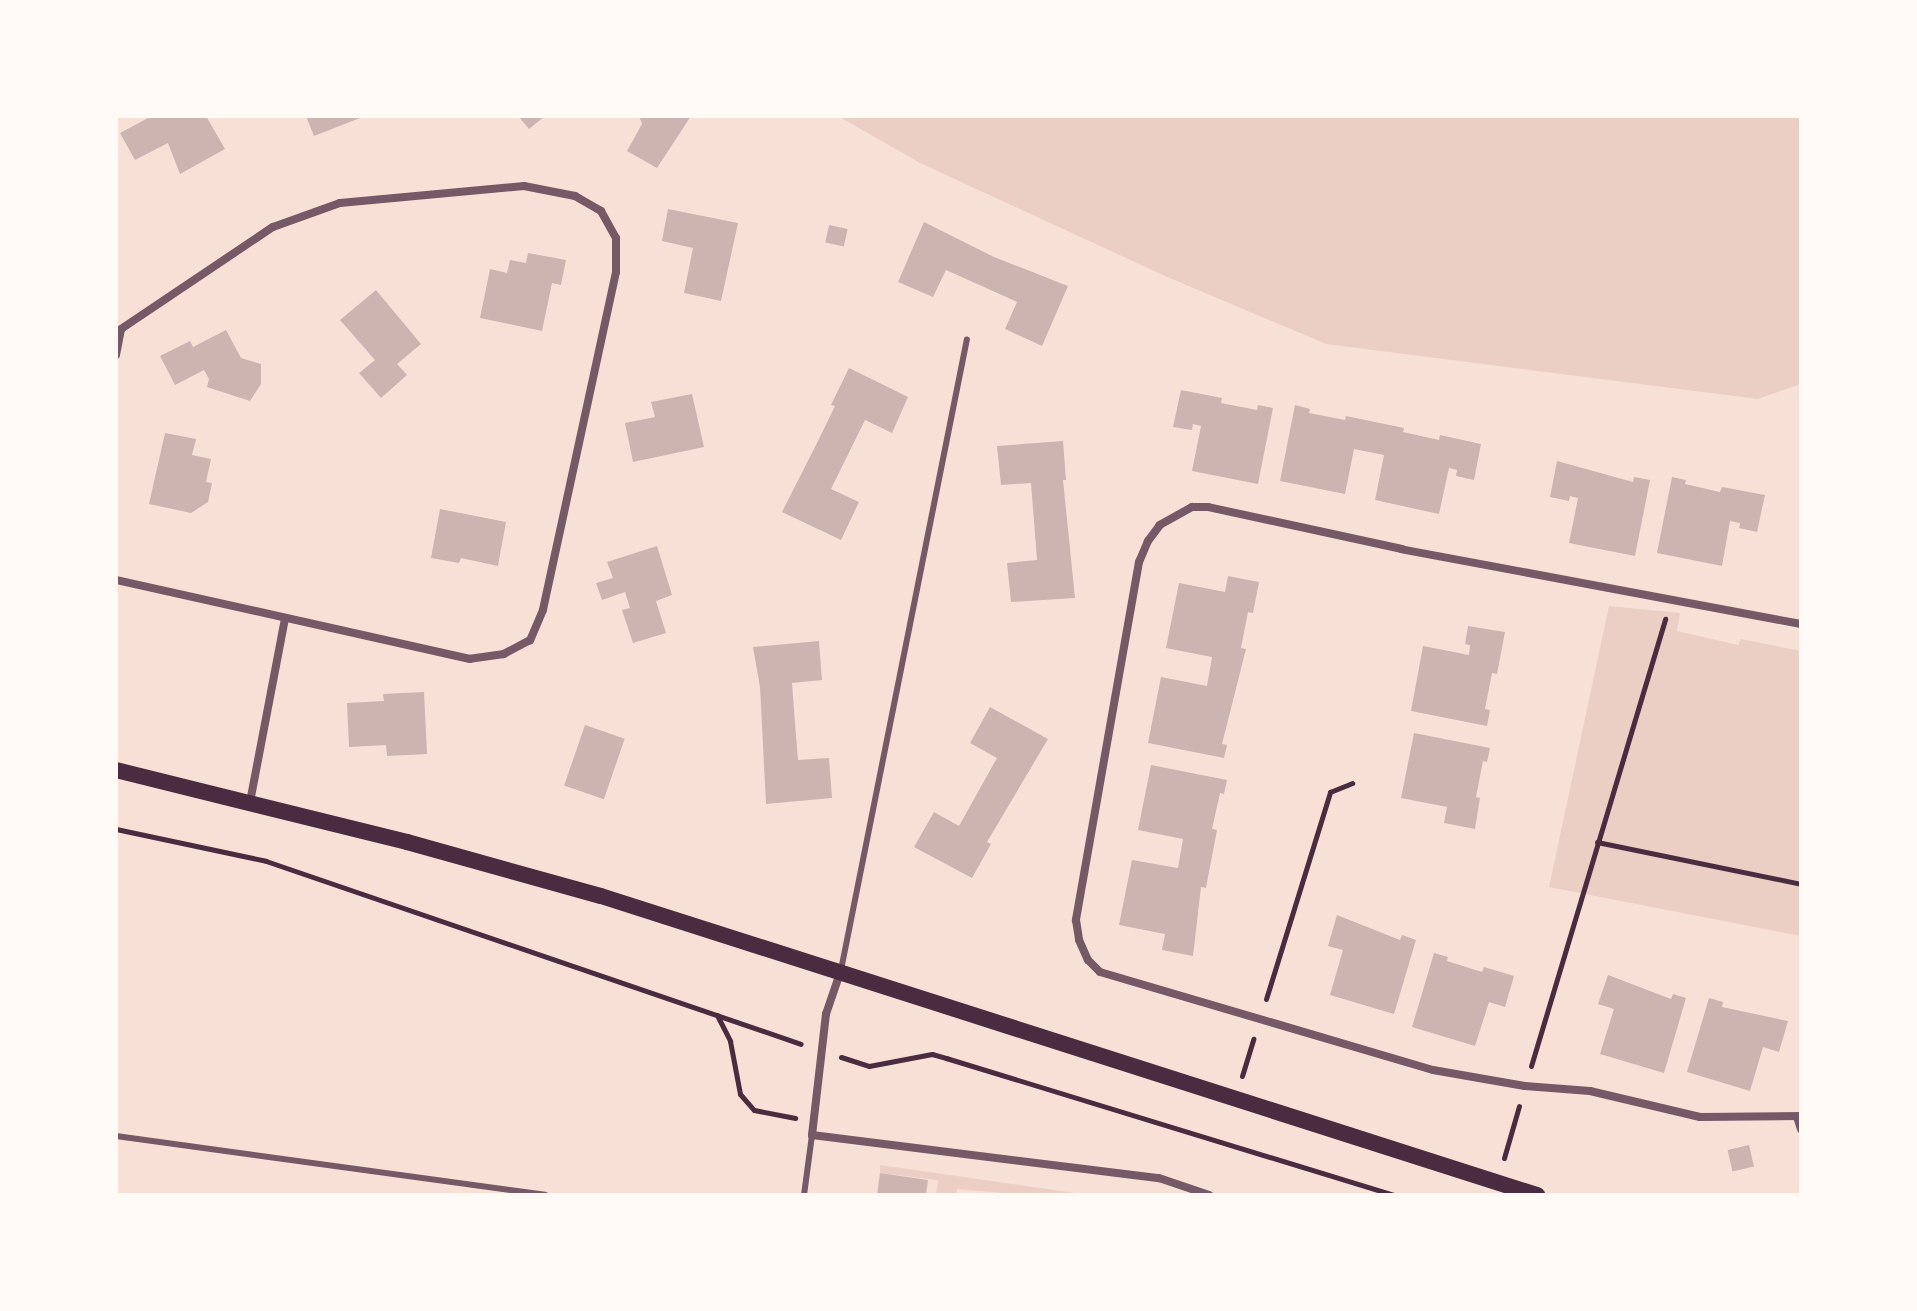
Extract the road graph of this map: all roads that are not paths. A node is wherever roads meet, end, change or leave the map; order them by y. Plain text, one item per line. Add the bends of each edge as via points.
1 (967, 339) dead end
2 (116, 355) edge
3 (116, 580) edge
4 (285, 618) junction
5 (1801, 624) edge
6 (116, 770) edge
7 (249, 805) junction
8 (840, 973) junction
9 (1799, 1116) edge
10 (1801, 1129) edge
11 (812, 1135) junction
12 (116, 1136) edge
13 (545, 1195) edge
14 (804, 1195) edge
15 (1209, 1195) edge
16 (1537, 1195) edge
17 (1548, 1195) edge

1 - 8 lane
2 - 4 street via 121,329 273,227 340,203 524,186 575,196 601,211 616,238 616,272 543,610 530,640 504,654 470,659
3 - 4 street
4 - 7 street
5 - 9 street via 1192,507 1160,525 1139,562 1078,902 1079,940 1100,972 1259,1021 1433,1070 1590,1091 1700,1117
6 - 7 main road
7 - 8 main road via 601,896
8 - 11 street via 826,1014
8 - 16 main road
9 - 10 street
11 - 14 lane
11 - 15 street via 1159,1178
12 - 13 lane
16 - 17 main road

